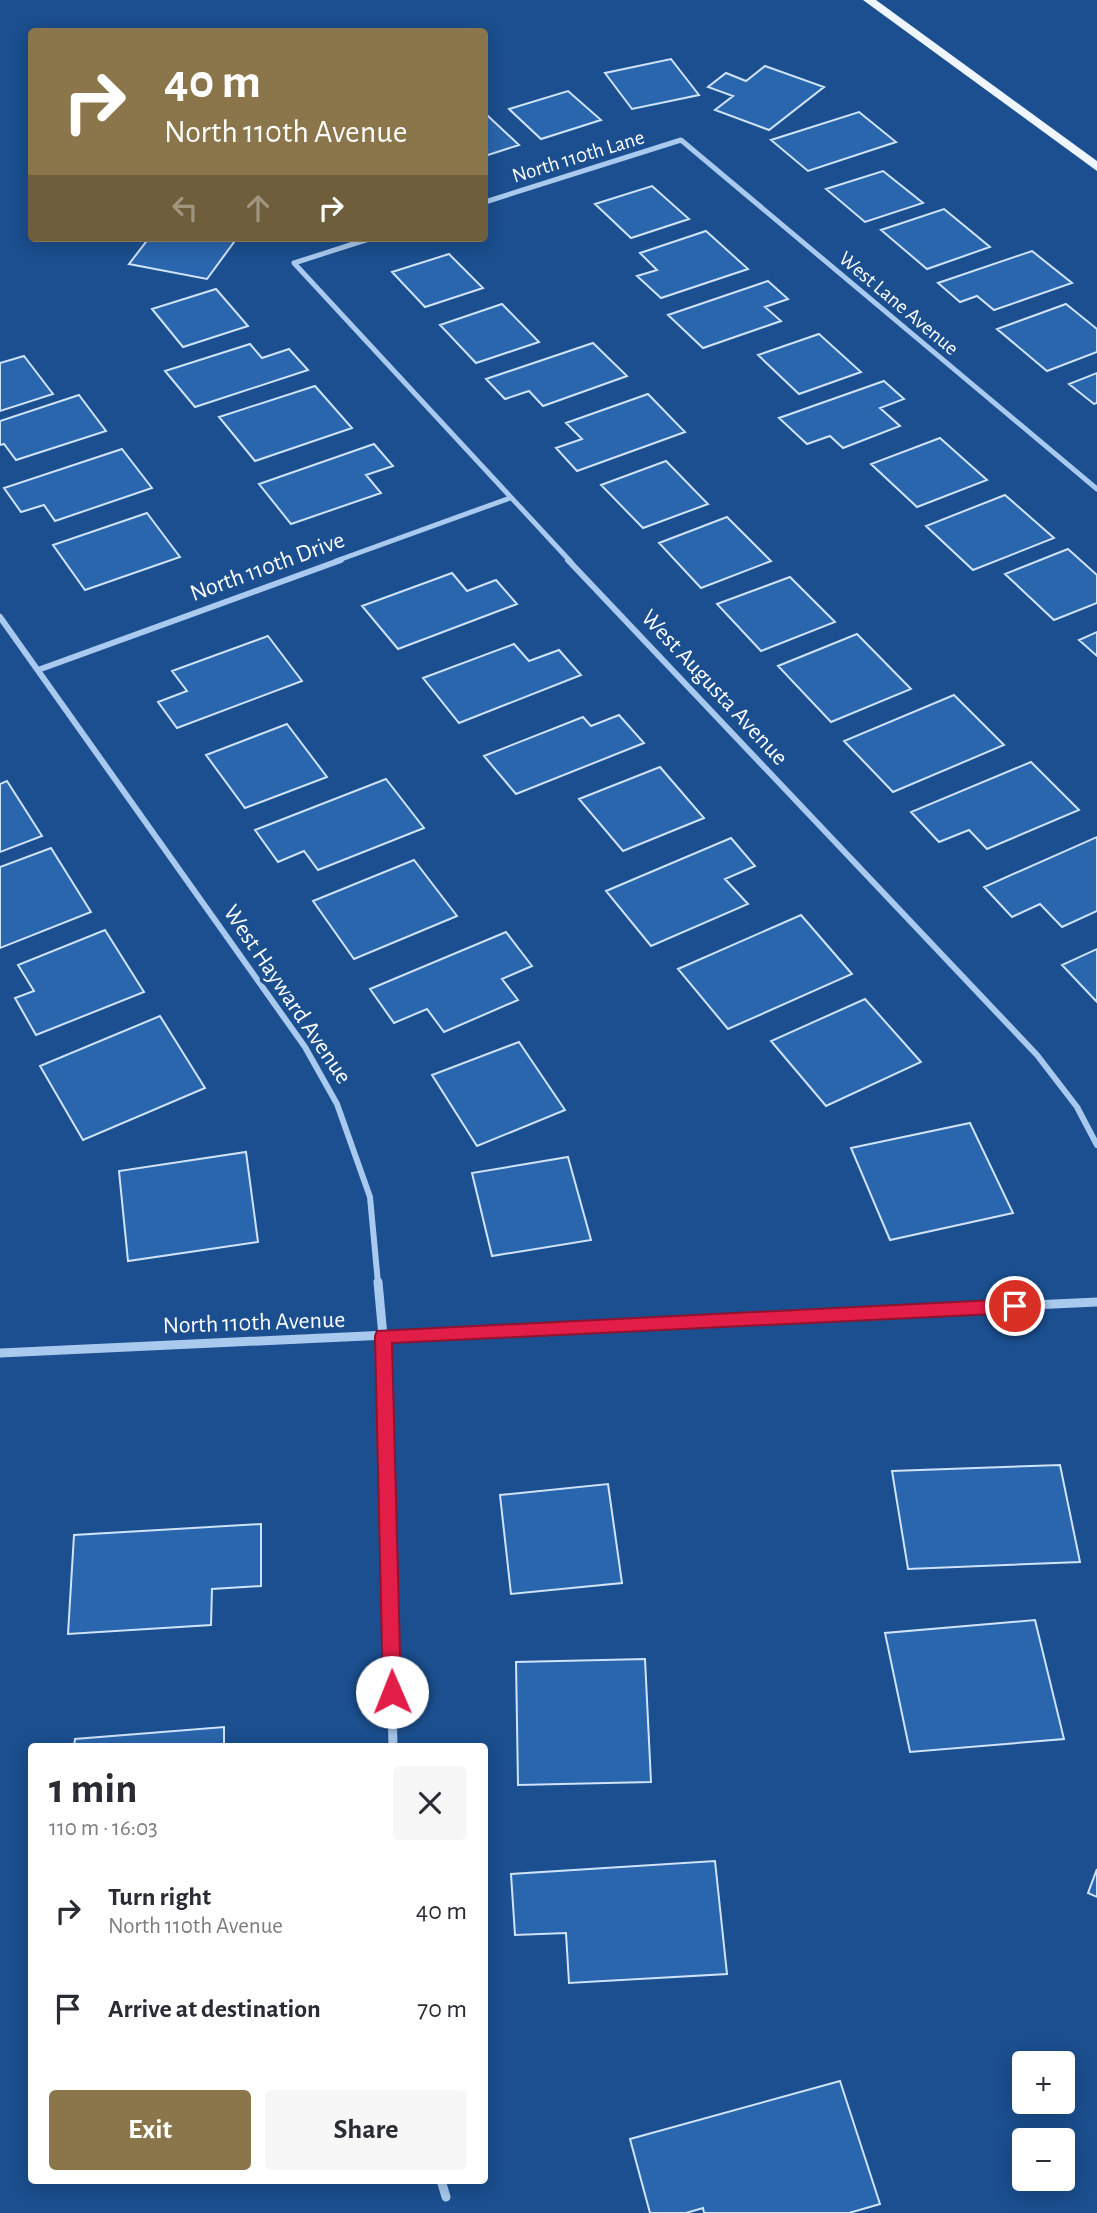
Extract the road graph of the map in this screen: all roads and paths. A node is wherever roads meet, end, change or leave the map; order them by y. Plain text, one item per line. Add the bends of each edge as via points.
1 (869, 0) edge
2 (681, 140) joint
3 (1097, 166) edge
4 (488, 201) edge
5 (360, 242) edge
6 (1097, 489) edge
7 (510, 498) junction
8 (0, 617) edge
9 (38, 670) junction
10 (1097, 1145) edge
11 (1097, 1302) edge
12 (383, 1336) junction
13 (0, 1353) edge
14 (393, 1743) edge
15 (441, 2184) edge
16 (446, 2197) dead end

1 - 3 main road
2 - 4 street, North 110th Lane
2 - 6 street, West Lane Avenue
5 - 7 street, West Augusta Avenue via 294,263
7 - 9 street, North 110th Drive
7 - 10 street, West Augusta Avenue via 1037,1055 1077,1107
8 - 9 street, West Hayward Avenue
9 - 12 street, West Hayward Avenue via 305,1047 337,1104 370,1197
11 - 12 street, North 110th Avenue
12 - 13 street, North 110th Avenue
12 - 14 street, West Hayward Avenue
15 - 16 street

